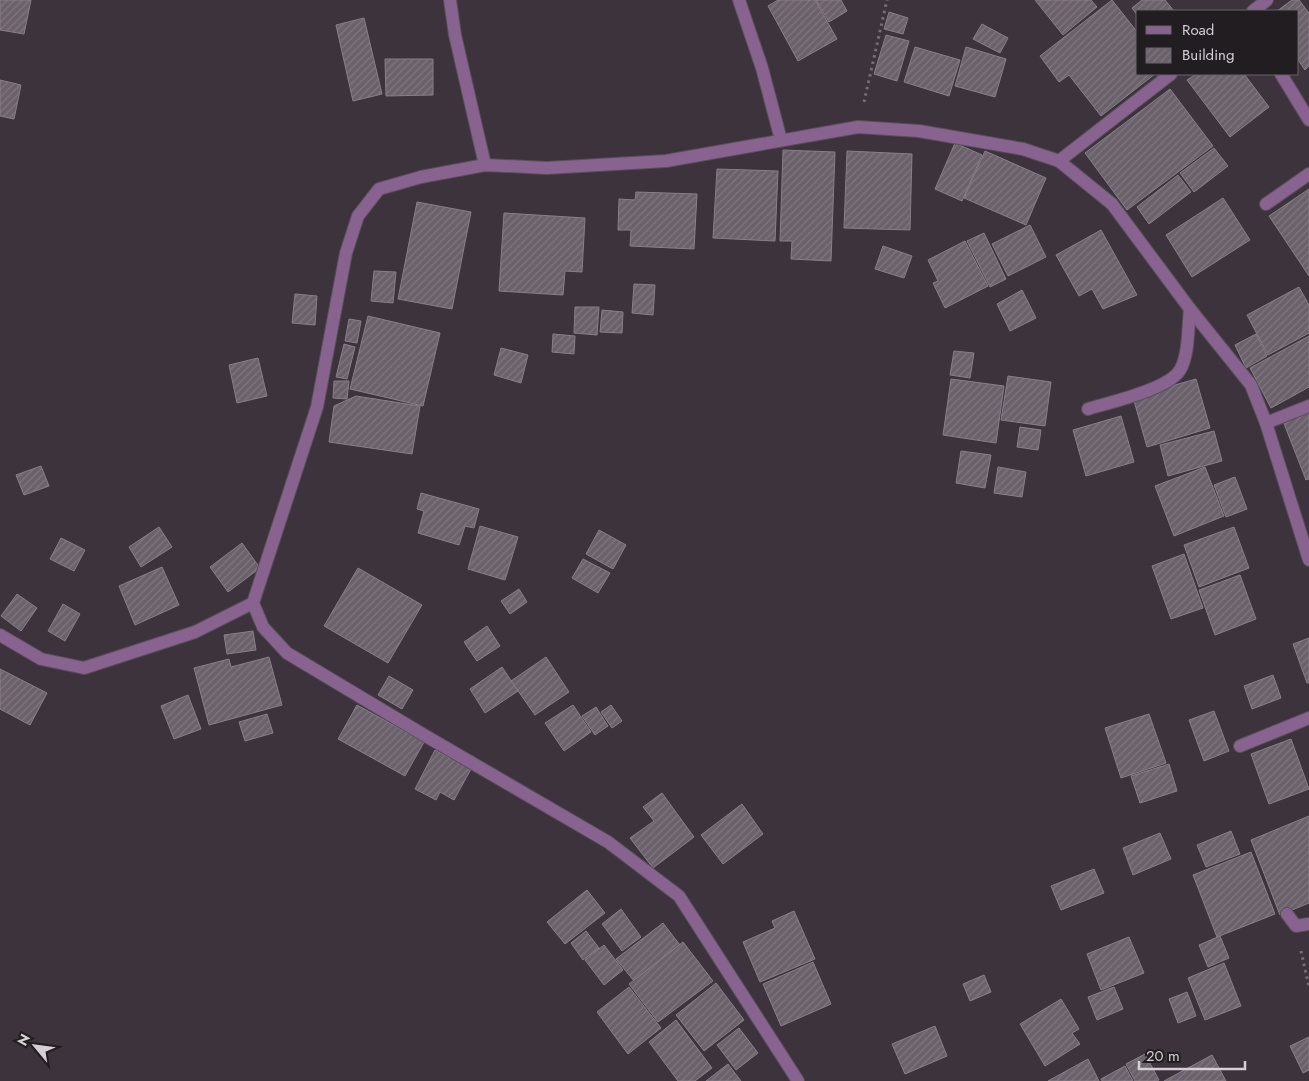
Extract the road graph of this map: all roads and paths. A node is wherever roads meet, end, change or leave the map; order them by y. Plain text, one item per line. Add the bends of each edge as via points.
1 (450, 0) edge
2 (739, 0) edge
3 (887, 0) edge
4 (1268, 0) edge
5 (1254, 10) edge
6 (1170, 75) edge
7 (1282, 75) edge
8 (1309, 120) edge
9 (858, 127) junction
10 (781, 140) junction
11 (1059, 161) junction
12 (485, 165) junction
13 (1309, 174) edge
14 (1266, 204) dead end
15 (1190, 309) junction
16 (1309, 406) edge
17 (1088, 409) dead end
18 (1266, 423) junction
19 (1309, 560) edge
20 (253, 603) junction
21 (0, 635) edge
22 (1309, 718) edge
23 (1240, 746) dead end
24 (1287, 914) dead end
25 (1303, 925) edge
26 (1309, 987) edge
27 (798, 1081) edge

1 - 12 street via 454,35
2 - 10 street
3 - 9 path
4 - 5 street
6 - 11 street
7 - 8 street
9 - 10 street
9 - 11 street via 919,131 1024,149
10 - 12 street via 666,161 547,168
11 - 15 street via 1112,204
12 - 20 street via 379,189 358,216 346,253 317,408
13 - 14 street
15 - 17 street via 1185,353 1181,369 1174,378 1154,388
15 - 18 street via 1251,386
16 - 18 street
18 - 19 street
20 - 21 street via 195,632 84,668 42,659
20 - 27 street via 263,627 288,653 608,842 679,896
22 - 23 street
24 - 25 street
25 - 26 path

